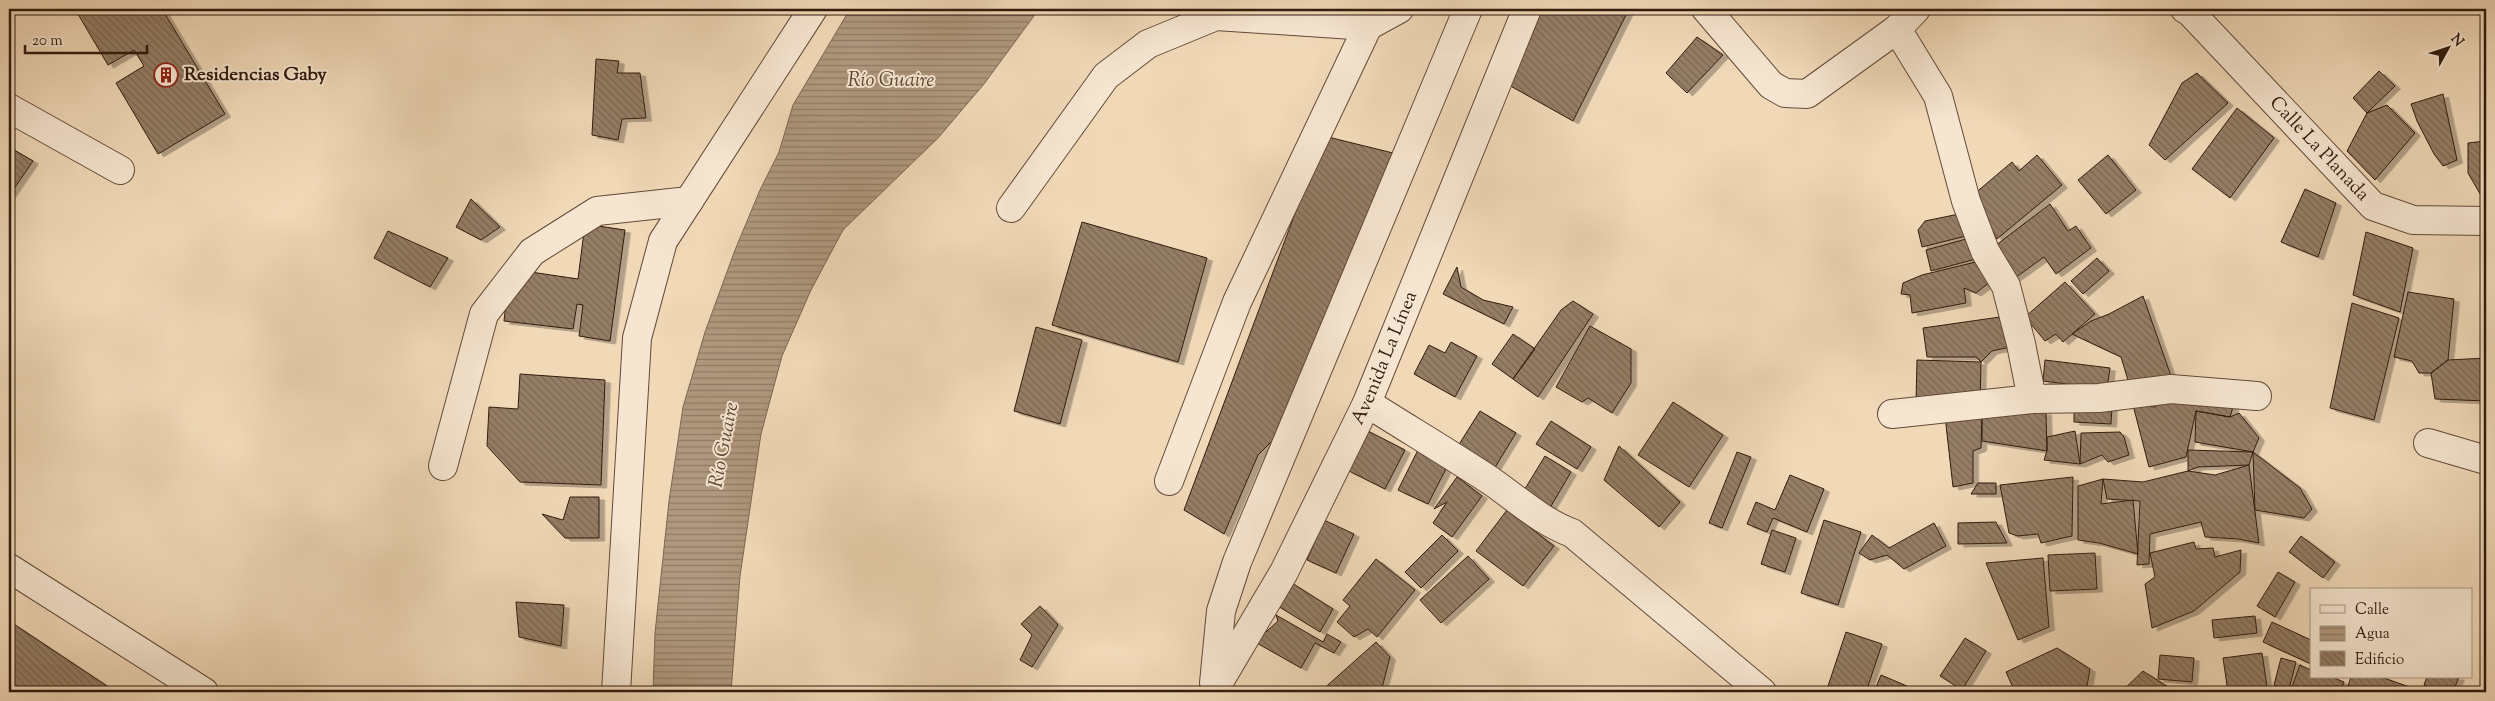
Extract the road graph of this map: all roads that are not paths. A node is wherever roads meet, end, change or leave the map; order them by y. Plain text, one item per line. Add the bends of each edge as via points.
1 (813, 9) edge
2 (1399, 9) edge
3 (1468, 9) edge
4 (1527, 9) edge
5 (1706, 9) edge
6 (1916, 9) edge
7 (2185, 9) edge
8 (1368, 26) junction
9 (1897, 28) junction
10 (9, 108) edge
11 (120, 170) dead end
12 (689, 201) junction
13 (1011, 208) dead end
14 (2486, 221) edge
15 (2257, 396) dead end
16 (2032, 399) junction
17 (1366, 403) junction
18 (1892, 414) dead end
19 (2428, 443) dead end
20 (2486, 460) edge
21 (443, 466) dead end
22 (1169, 481) dead end
23 (9, 568) edge
24 (204, 692) edge
25 (616, 692) edge
26 (1213, 692) edge
27 (1762, 692) edge

1 - 12 street
2 - 8 street
3 - 26 street via 1237,562 1221,611
4 - 17 street, Avenida La Línea
5 - 9 street via 1771,85 1785,93 1806,94
6 - 9 street
7 - 14 street, Calle La Planada via 2373,206 2413,220
8 - 13 street via 1216,16 1148,44 1106,76
8 - 22 street via 1237,302
9 - 16 street via 1938,96 1966,201 1985,251 2006,286
10 - 11 street
12 - 21 street via 597,211 532,252 484,314
12 - 25 street via 663,241 637,338
15 - 16 street via 2171,389 2099,398
16 - 18 street
17 - 26 street, Avenida La Línea via 1284,572
17 - 27 street via 1543,518 1572,533
19 - 20 street
23 - 24 street

